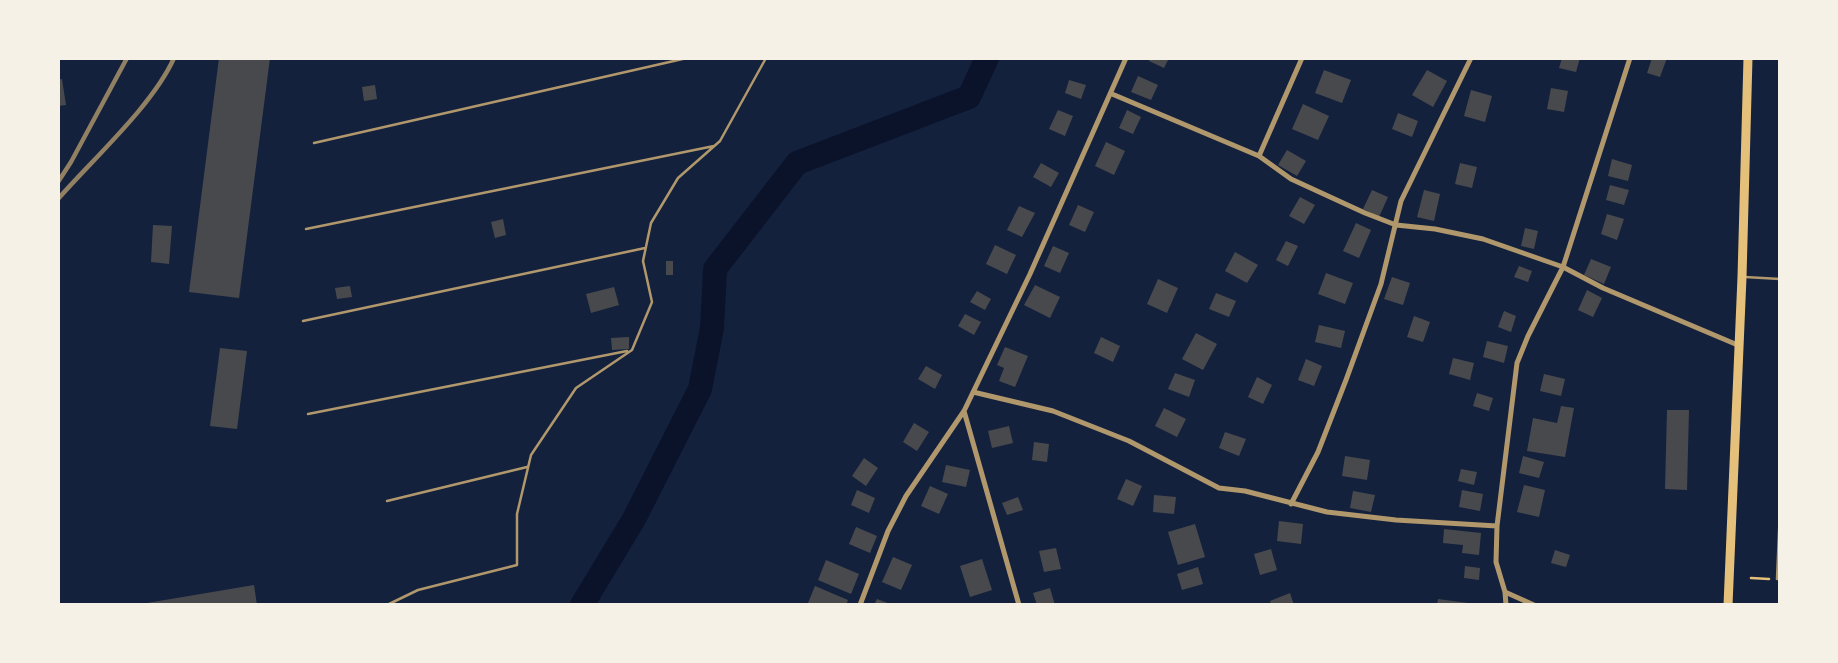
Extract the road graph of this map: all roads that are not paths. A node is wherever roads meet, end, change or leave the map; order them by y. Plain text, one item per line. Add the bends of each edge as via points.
1 (687, 58) edge
2 (766, 58) edge
3 (1126, 58) edge
4 (1302, 58) edge
5 (1471, 58) edge
6 (1630, 58) edge
7 (1748, 58) edge
8 (1112, 94) junction
9 (314, 143) dead end
10 (715, 146) junction
11 (1259, 156) junction
12 (1396, 225) junction
13 (306, 229) dead end
14 (646, 248) junction
15 (1563, 267) junction
16 (1742, 277) junction
17 (1780, 279) edge
18 (303, 321) dead end
19 (1740, 346) junction
20 (632, 350) junction
21 (973, 392) junction
22 (964, 411) junction
23 (308, 414) dead end
24 (528, 467) junction
25 (387, 501) dead end
26 (1291, 504) junction
27 (1780, 509) edge
28 (1497, 526) junction
29 (1777, 579) road end
30 (1505, 592) junction
31 (387, 605) edge
32 (860, 605) edge
33 (1019, 605) edge
34 (1506, 605) edge
35 (1534, 605) edge
36 (1728, 605) edge

1 - 9 lane
2 - 10 lane
3 - 8 street
4 - 11 street
5 - 12 street via 1401,201
6 - 15 street
7 - 16 main road
8 - 11 street
8 - 21 street
10 - 13 lane
10 - 14 lane via 678,178 651,223
11 - 12 street via 1291,180
12 - 15 street via 1483,239
12 - 26 street via 1381,284 1346,380 1318,452
14 - 18 lane
14 - 20 lane via 643,261 652,302
15 - 19 street
15 - 28 street via 1517,363
16 - 17 lane
16 - 19 main road
19 - 36 main road
20 - 23 lane
20 - 24 lane via 576,388 531,455
21 - 22 street
21 - 26 street via 1053,411 1129,441 1219,488
22 - 32 street via 906,496
22 - 33 street
24 - 25 lane
24 - 31 lane via 517,514 517,565 418,590
26 - 28 street via 1396,520
27 - 29 lane
28 - 30 street via 1496,562
30 - 34 street
30 - 35 street

